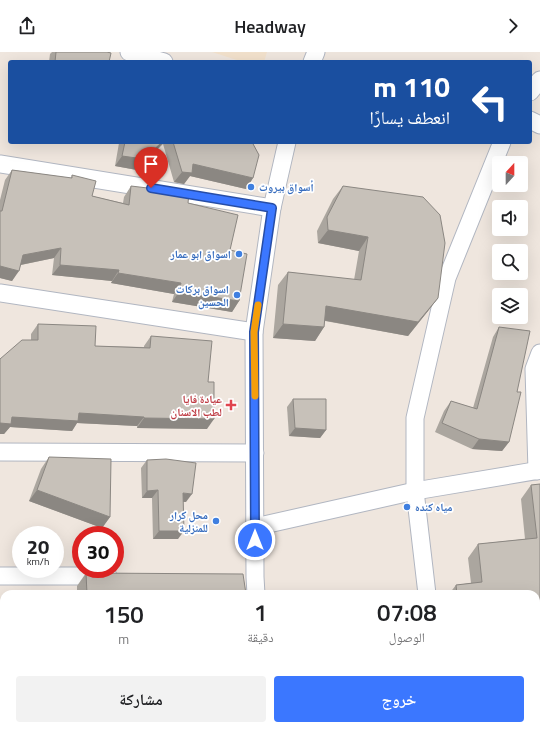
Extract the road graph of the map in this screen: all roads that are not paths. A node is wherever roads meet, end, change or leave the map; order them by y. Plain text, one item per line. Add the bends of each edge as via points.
1 (129, 52) edge
2 (157, 60) edge
3 (540, 80) edge
4 (532, 90) edge
5 (287, 144) edge
6 (501, 144) edge
7 (0, 164) edge
8 (272, 208) junction
9 (0, 293) edge
10 (254, 332) junction
11 (540, 353) edge
12 (0, 452) edge
13 (255, 453) junction
14 (538, 471) edge
15 (415, 491) junction
16 (255, 527) junction
17 (0, 576) edge
18 (127, 576) edge
19 (254, 590) edge
20 (427, 590) edge

1 - 2 street
3 - 4 street
5 - 8 street
6 - 15 street via 447,278 415,418
7 - 8 street
8 - 10 street
9 - 10 street
10 - 13 street
11 - 14 street via 534,368
12 - 13 street
13 - 16 street
14 - 15 street
15 - 16 street
15 - 20 street
16 - 19 street via 247,577
17 - 18 street

